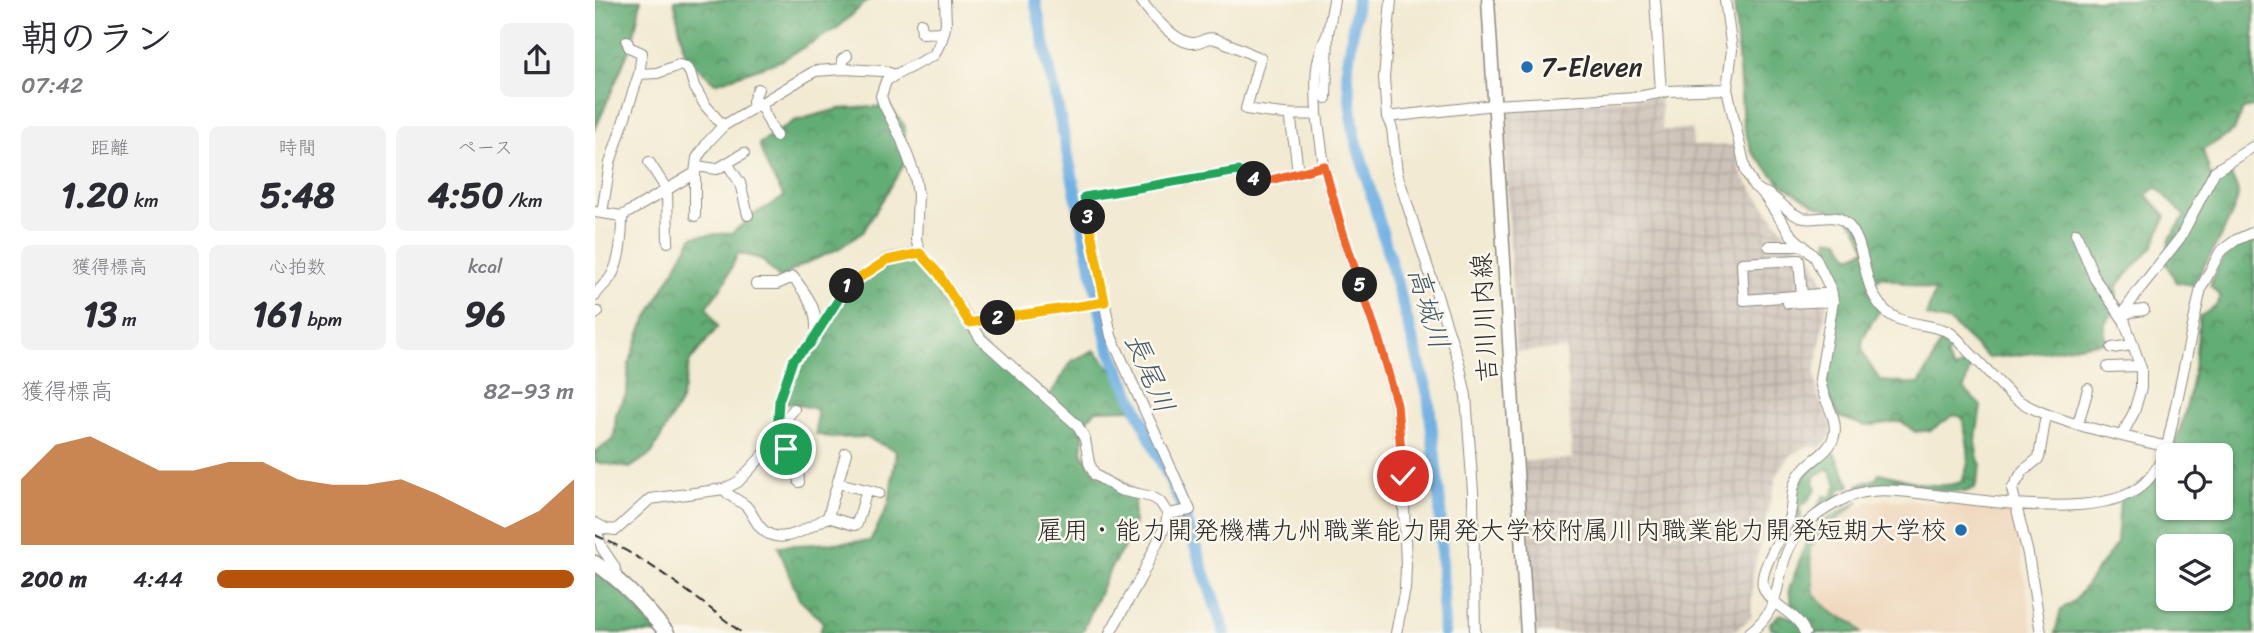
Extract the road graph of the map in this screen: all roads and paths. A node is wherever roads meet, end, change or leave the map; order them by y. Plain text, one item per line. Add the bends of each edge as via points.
1 (945, 0) edge
2 (1141, 0) edge
3 (1334, 0) edge
4 (1391, 0) edge
5 (1488, 0) edge
6 (1655, 0) edge
7 (1725, 0) edge
8 (921, 23) dead end
9 (943, 32) junction
10 (1328, 33) junction
11 (627, 41) dead end
12 (639, 74) junction
13 (895, 75) junction
14 (758, 89) dead end
15 (1727, 89) junction
16 (1661, 92) junction
17 (1326, 98) dead end
18 (757, 105) junction
19 (1494, 105) junction
20 (1317, 114) junction
21 (1291, 116) junction
22 (1387, 117) junction
23 (723, 126) junction
24 (776, 136) dead end
25 (2254, 146) edge
26 (744, 153) dead end
27 (649, 162) dead end
28 (727, 163) junction
29 (1324, 166) junction
30 (695, 169) junction
31 (1297, 172) junction
32 (667, 190) junction
33 (1762, 192) junction
34 (599, 213) edge
35 (748, 215) dead end
36 (622, 216) junction
37 (695, 216) dead end
38 (2254, 232) edge
39 (2076, 233) dead end
40 (668, 242) dead end
41 (1769, 246) dead end
42 (1804, 246) junction
43 (920, 253) junction
44 (756, 284) dead end
45 (595, 296) edge
46 (1802, 296) junction
47 (1832, 297) junction
48 (1101, 303) junction
49 (1766, 304) dead end
50 (2144, 310) dead end
51 (2125, 319) junction
52 (969, 323) junction
53 (816, 333) junction
54 (2132, 345) junction
55 (2112, 348) dead end
56 (2140, 366) junction
57 (2108, 367) dead end
58 (2088, 389) dead end
59 (794, 409) dead end
60 (2046, 414) junction
61 (778, 424) junction
62 (2078, 424) junction
63 (2122, 435) junction
64 (2169, 443) edge
65 (2156, 444) edge
66 (772, 445) junction
67 (846, 453) dead end
68 (2156, 468) edge
69 (799, 482) dead end
70 (838, 483) junction
71 (724, 489) junction
72 (867, 490) junction
73 (879, 493) dead end
74 (2014, 503) junction
75 (1181, 511) junction
76 (828, 517) junction
77 (595, 525) edge
78 (595, 563) edge
79 (618, 580) junction
80 (1775, 601) junction
81 (667, 633) edge
82 (1110, 633) edge
83 (1396, 633) edge
84 (1475, 633) edge
85 (1527, 633) edge
86 (1749, 633) edge
87 (1805, 633) edge
88 (2041, 633) edge

1 - 9 street
2 - 21 street via 1179,39 1193,43 1215,38 1261,58 1246,109
3 - 10 street
4 - 22 street via 1384,78
5 - 19 main road, 吉川川内線
6 - 16 street
7 - 15 street via 1732,50
8 - 9 street via 922,33
9 - 13 street via 934,55
10 - 17 street
10 - 20 street via 1315,78
11 - 12 street via 642,53
12 - 23 street via 685,67 705,105
12 - 34 street
13 - 18 street via 843,59
13 - 43 street via 886,81 881,96 915,177
14 - 18 street via 753,101
15 - 16 street
15 - 33 street via 1742,162 1749,179
16 - 19 street
18 - 23 street
18 - 24 street
19 - 22 street
19 - 85 main road, 吉川川内線
20 - 21 street
20 - 29 street
21 - 31 street
22 - 84 street via 1397,173 1466,396
23 - 30 street via 702,150
25 - 51 street via 2215,171 2180,238 2138,291
26 - 28 street
27 - 32 street
28 - 30 street via 717,169
28 - 35 street via 740,183
29 - 31 street
29 - 83 street via 1397,405 1406,566
30 - 32 street
30 - 37 street
31 - 48 street via 1267,181 1245,178 1238,171 1084,197
32 - 36 street
32 - 40 street
33 - 42 street via 1791,236
33 - 60 street via 1800,217 1845,222 1859,246 1870,290 1889,314 1949,332 2013,397
34 - 36 street
36 - 45 street via 622,241 611,276
38 - 64 street via 2220,252 2201,288
39 - 51 street via 2095,279
41 - 42 street
42 - 47 street via 1815,257
43 - 52 street
43 - 53 street via 887,260 848,285
44 - 53 street via 777,284 793,277 813,303
46 - 46 street via 1744,300 1742,263 1799,260
46 - 47 street
47 - 49 street
47 - 80 street via 1820,379 1835,432 1831,444 1796,479 1789,519 1763,575 1766,592
48 - 52 street
48 - 75 street
50 - 51 street via 2130,312
51 - 54 street
52 - 75 street via 990,348 1077,425 1089,463 1101,481 1152,496
53 - 61 street via 793,360 779,401
54 - 55 street
54 - 56 street
56 - 57 street
56 - 63 street via 2141,388
58 - 62 street
59 - 61 street
60 - 62 street
60 - 74 street via 2039,458 2018,477 2012,489
61 - 66 street
62 - 63 street
63 - 65 street
66 - 69 street via 795,457
66 - 71 street via 745,476
67 - 70 street
68 - 74 street via 2137,489 2104,502
70 - 72 street
70 - 76 street
71 - 76 street via 774,536 790,536
71 - 77 street via 650,499 616,530
72 - 73 street
72 - 76 street via 857,524
74 - 80 street via 1889,490 1850,496 1797,533 1789,546
74 - 88 street
75 - 82 street via 1166,524
77 - 79 street
78 - 79 highway
79 - 81 highway
80 - 86 street
80 - 87 street via 1795,616

